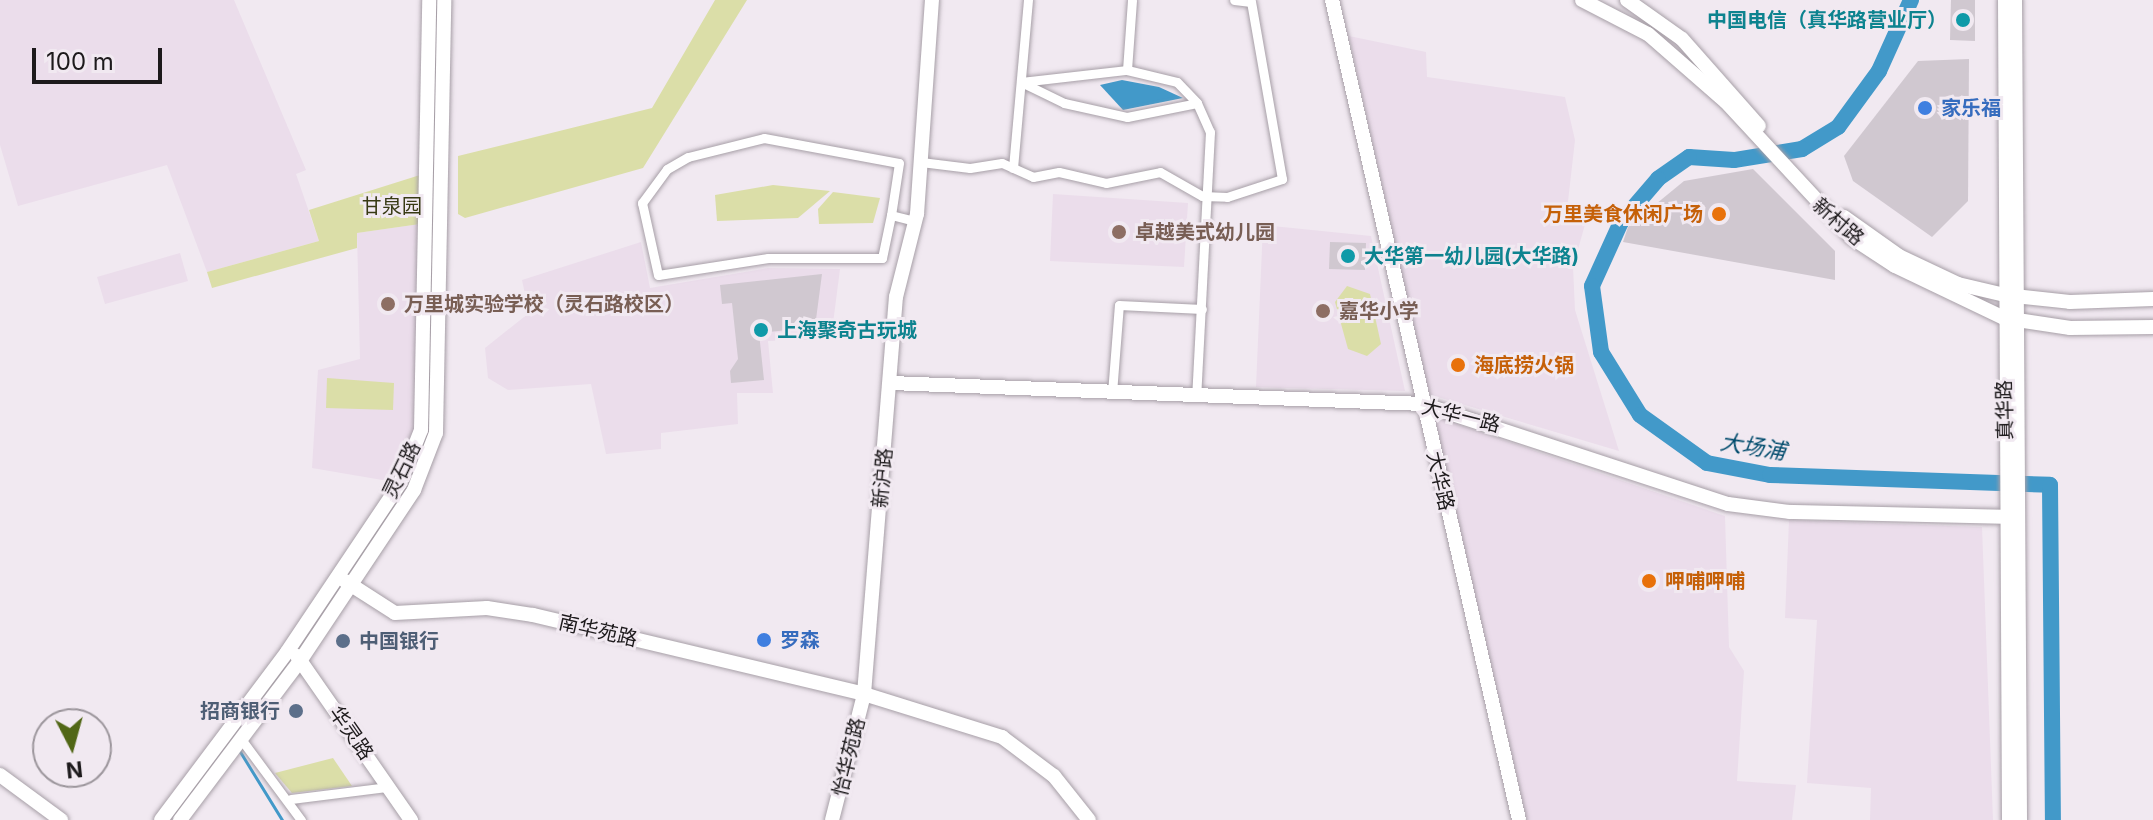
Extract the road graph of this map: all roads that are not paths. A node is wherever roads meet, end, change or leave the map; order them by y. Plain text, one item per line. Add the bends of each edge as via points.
1 (429, 0) edge
2 (444, 0) edge
3 (932, 0) edge
4 (1028, 0) edge
5 (1132, 0) edge
6 (1234, 0) edge
7 (1332, 0) edge
8 (1582, 0) edge
9 (1627, 0) edge
10 (2005, 0) edge
11 (2015, 0) edge
12 (1127, 70) junction
13 (1021, 82) junction
14 (1197, 103) junction
15 (1754, 127) junction
16 (921, 162) junction
17 (1013, 168) junction
18 (1796, 175) junction
19 (1209, 196) junction
20 (891, 215) junction
21 (915, 221) junction
22 (2010, 296) junction
23 (2153, 299) edge
24 (1202, 309) junction
25 (2010, 320) junction
26 (2153, 327) edge
27 (891, 383) junction
28 (1112, 393) junction
29 (1196, 398) junction
30 (1422, 404) junction
31 (2012, 516) junction
32 (344, 581) junction
33 (292, 645) junction
34 (300, 661) junction
35 (864, 694) junction
36 (241, 739) junction
37 (0, 775) edge
38 (388, 787) junction
39 (291, 799) junction
40 (61, 820) edge
41 (161, 820) edge
42 (180, 820) edge
43 (301, 820) edge
44 (411, 820) edge
45 (832, 820) edge
46 (1089, 820) edge
47 (1519, 820) edge
48 (2009, 820) edge
49 (2020, 820) edge

1 - 32 main road, 灵石路 via 421,430 400,483
2 - 32 main road, 灵石路 via 436,433 414,490
3 - 16 main road, 新沪路
4 - 13 street
5 - 12 street
6 - 19 street via 1251,2 1282,179 1257,190
7 - 30 main road, 大华路
8 - 15 main road, 新村路 via 1648,34
9 - 15 main road, 新村路 via 1682,39
10 - 22 main road, 真华路
11 - 22 main road, 真华路
12 - 13 street
12 - 14 street via 1177,82
13 - 14 street via 1064,103 1127,117
13 - 17 street
14 - 19 street via 1210,132
15 - 18 main road, 新村路
16 - 17 street via 970,168 1002,163
16 - 21 main road, 新沪路
17 - 19 street via 1033,177 1059,172 1106,183 1160,172
18 - 22 main road, 新村路 via 1856,228 1899,256 1958,284
18 - 25 main road, 新村路 via 1873,252
19 - 24 street
20 - 20 street via 899,163 764,138 688,157 667,169 642,203 658,275 768,258 882,258
20 - 21 street
21 - 27 main road, 新沪路 via 896,297
22 - 23 main road, 新村路
22 - 25 main road, 真华路
24 - 28 street via 1119,305
24 - 29 street
25 - 26 main road, 新村路
25 - 31 main road, 真华路
27 - 28 main road, 大华一路
27 - 35 main road, 新沪路
28 - 29 main road, 大华一路
29 - 30 main road, 大华一路
30 - 31 main road, 大华一路 via 1728,504 1790,512
30 - 47 main road, 大华路
31 - 48 main road, 真华路
31 - 49 main road, 真华路
32 - 33 main road, 灵石路
32 - 34 main road, 灵石路
32 - 35 main road, 南华苑路 via 395,613 487,608 533,615
33 - 34 main road, 华灵路
33 - 41 main road, 灵石路
34 - 36 main road, 灵石路
34 - 38 main road, 华灵路
35 - 45 main road, 怡华苑路
35 - 46 main road via 1002,737 1054,776
36 - 39 street
36 - 42 main road, 灵石路
37 - 40 main road
38 - 39 street
38 - 44 main road, 华灵路
39 - 43 street

